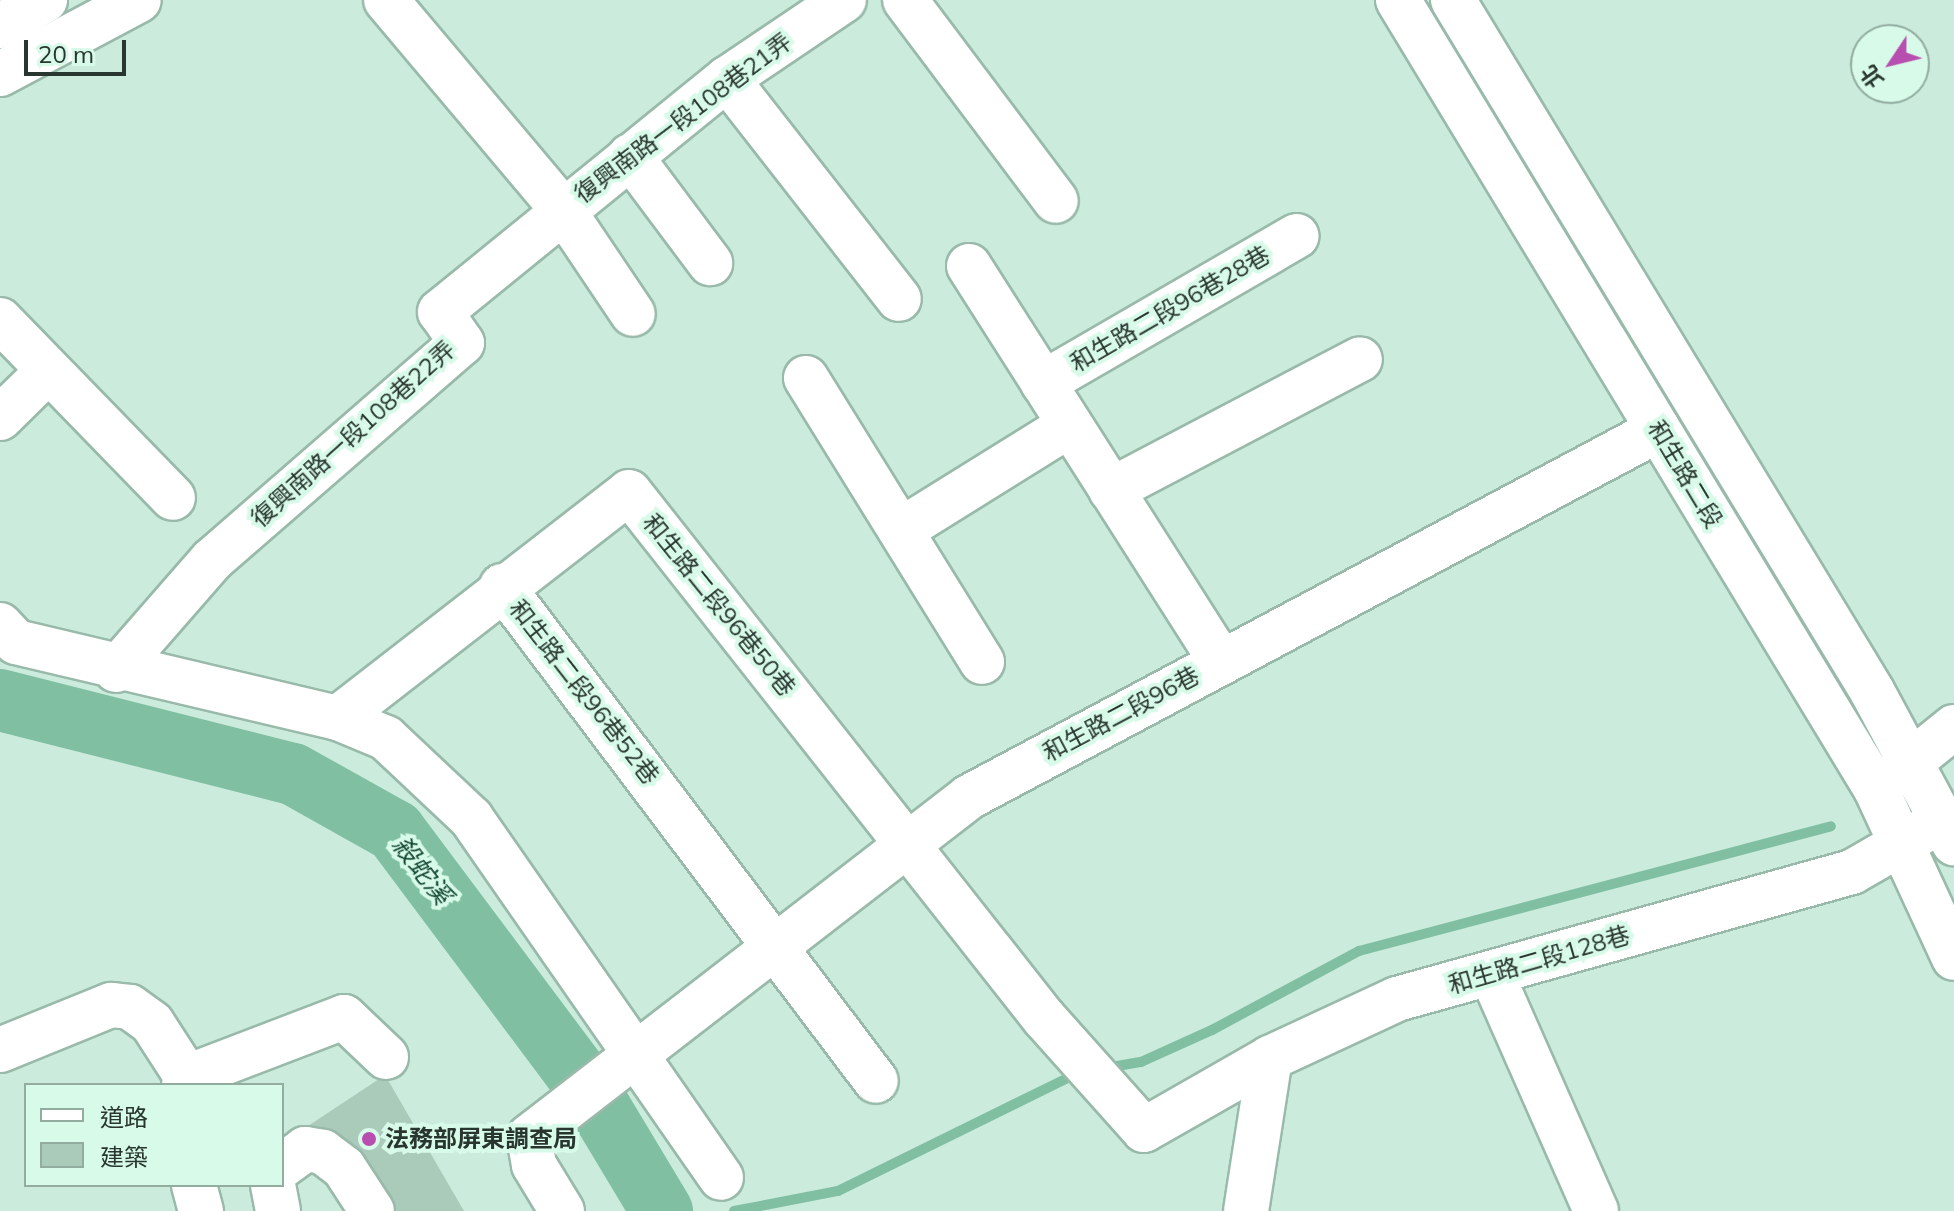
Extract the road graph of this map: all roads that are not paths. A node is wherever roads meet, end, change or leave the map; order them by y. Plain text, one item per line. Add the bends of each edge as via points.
1 (45, 0) edge
2 (139, 0) edge
3 (386, 0) edge
4 (844, 0) edge
5 (905, 0) edge
6 (1453, 0) edge
7 (1412, 5) edge
8 (0, 26) edge
9 (0, 74) edge
10 (727, 79) junction
11 (630, 156) junction
12 (1056, 201) dead end
13 (563, 210) junction
14 (1297, 236) dead end
15 (710, 263) dead end
16 (969, 266) dead end
17 (899, 299) dead end
18 (633, 314) dead end
19 (0, 320) edge
20 (1360, 359) dead end
21 (48, 371) junction
22 (806, 378) dead end
23 (1043, 383) junction
24 (0, 418) edge
25 (1070, 425) junction
26 (1658, 430) junction
27 (1111, 490) junction
28 (173, 498) dead end
29 (901, 530) junction
30 (502, 586) junction
31 (8, 633) edge
32 (982, 662) dead end
33 (1221, 662) junction
34 (116, 670) junction
35 (338, 718) junction
36 (1954, 727) edge
37 (1913, 766) junction
38 (1876, 789) junction
39 (1949, 831) edge
40 (1903, 837) junction
41 (908, 842) junction
42 (780, 944) junction
43 (1954, 958) edge
44 (1492, 975) junction
45 (0, 1050) edge
46 (630, 1056) junction
47 (386, 1057) dead end
48 (1270, 1058) junction
49 (186, 1081) edge
50 (876, 1081) dead end
51 (284, 1165) edge
52 (721, 1178) dead end
53 (195, 1187) edge
54 (273, 1187) edge
55 (201, 1211) edge
56 (278, 1211) edge
57 (372, 1211) edge
58 (562, 1211) edge
59 (1246, 1211) edge
60 (1596, 1211) edge

1 - 8 street
2 - 9 street
3 - 13 street
4 - 10 street, 復興南路一段108巷21弄
5 - 12 street
6 - 37 street, 和生路二段
7 - 26 street, 和生路二段
10 - 11 street, 復興南路一段108巷21弄
10 - 17 street
11 - 13 street, 復興南路一段108巷21弄
11 - 15 street
13 - 18 street
13 - 34 street, 復興南路一段108巷22弄 via 440,312 462,343 212,560
14 - 23 street, 和生路二段96巷28巷
16 - 23 street, 和生路二段96巷28巷
19 - 21 street
20 - 27 street
21 - 24 street
21 - 28 street
22 - 29 street
23 - 25 street, 和生路二段96巷28巷
25 - 27 street, 和生路二段96巷28巷
25 - 29 street
26 - 33 street, 和生路二段96巷
26 - 38 street, 和生路二段
27 - 33 street, 和生路二段96巷28巷
29 - 32 street
30 - 35 street, 和生路二段96巷52巷
30 - 41 street, 和生路二段96巷50巷 via 629,492
30 - 42 street, 和生路二段96巷52巷
31 - 34 street
33 - 41 street, 和生路二段96巷 via 969,797
34 - 35 street
35 - 46 street via 386,738 471,818
36 - 37 street
37 - 38 street
37 - 39 street, 和生路二段
38 - 40 street, 和生路二段
39 - 40 street, 和生路二段128巷
40 - 43 street, 和生路二段
40 - 44 street, 和生路二段128巷 via 1852,872
41 - 42 street, 和生路二段96巷
41 - 48 street, 和生路二段128巷 via 1044,1018 1087,1058 1131,1118
42 - 46 street, 和生路二段96巷
42 - 50 street, 和生路二段96巷52巷
44 - 48 street, 和生路二段128巷 via 1397,999
44 - 60 street
45 - 49 street via 121,1006 152,1023
46 - 52 street
46 - 58 street, 和生路二段96巷 via 529,1137 534,1165
47 - 49 street via 344,1017
48 - 59 street
51 - 57 street via 305,1149 323,1152 344,1168
53 - 55 street
54 - 56 street

